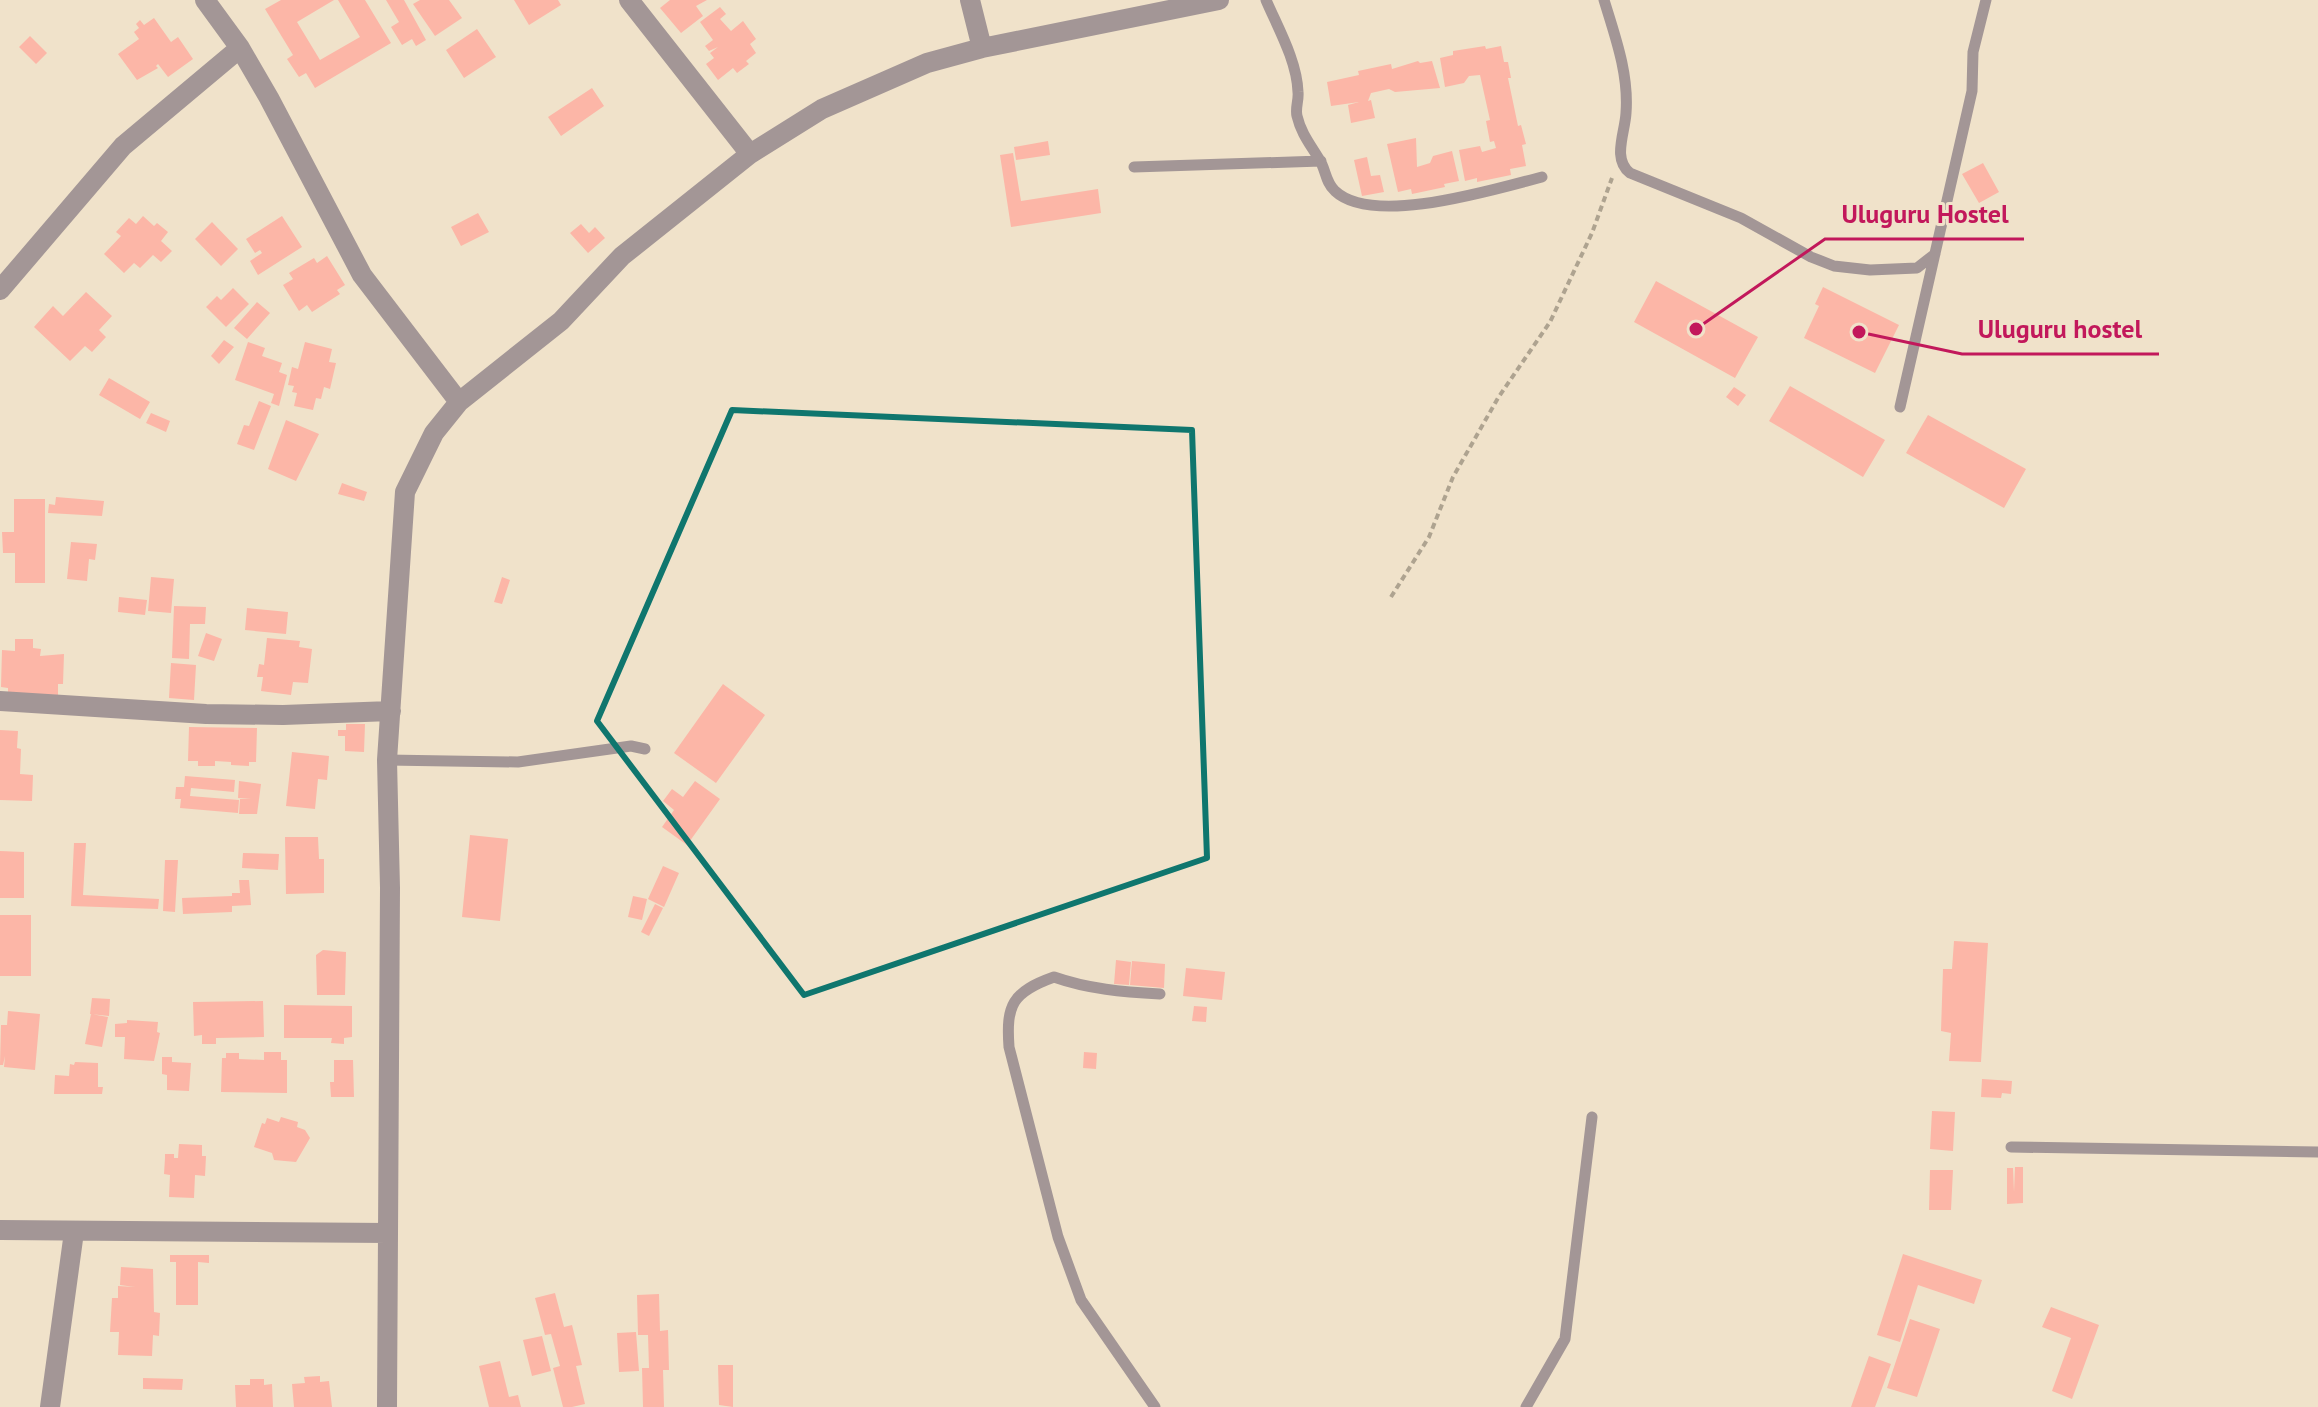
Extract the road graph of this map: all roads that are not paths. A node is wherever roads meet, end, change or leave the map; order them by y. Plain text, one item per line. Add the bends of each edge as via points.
1 (205, 0) edge
2 (629, 0) edge
3 (970, 0) edge
4 (1219, 0) edge
5 (1266, 0) edge
6 (1604, 0) edge
7 (1986, 0) edge
8 (240, 48) junction
9 (982, 48) junction
10 (750, 154) junction
11 (1321, 161) junction
12 (1134, 167) dead end
13 (1542, 177) dead end
14 (1935, 254) junction
15 (0, 290) edge
16 (459, 402) junction
17 (1900, 407) dead end
18 (0, 701) edge
19 (391, 711) junction
20 (645, 749) dead end
21 (387, 760) junction
22 (1160, 994) dead end
23 (1592, 1117) dead end
24 (2011, 1147) dead end
25 (2318, 1152) edge
26 (0, 1230) edge
27 (74, 1232) junction
28 (388, 1233) junction
29 (50, 1407) edge
30 (387, 1407) edge
31 (1155, 1407) edge
32 (1526, 1407) edge

1 - 8 street
2 - 10 street
3 - 9 street
4 - 9 street
5 - 11 lane via 1291,60 1301,130
6 - 14 lane via 1626,90 1620,157 1625,170 1741,218 1834,266 1917,268
7 - 14 lane via 1973,52 1972,91
8 - 15 street via 123,146
8 - 16 street via 362,275
9 - 10 street via 875,84 822,109
10 - 16 street via 622,256 561,321
11 - 12 lane
11 - 13 lane via 1335,192 1374,206 1411,205
14 - 17 lane
16 - 19 street via 434,433 405,492
18 - 19 street via 206,714
19 - 21 street
20 - 21 lane via 631,746 518,762
21 - 28 street
22 - 31 lane via 1054,977 1016,996 1008,1026 1058,1237 1081,1300
23 - 32 lane via 1565,1339
24 - 25 lane
26 - 27 street
27 - 28 street
27 - 29 street
28 - 30 street

